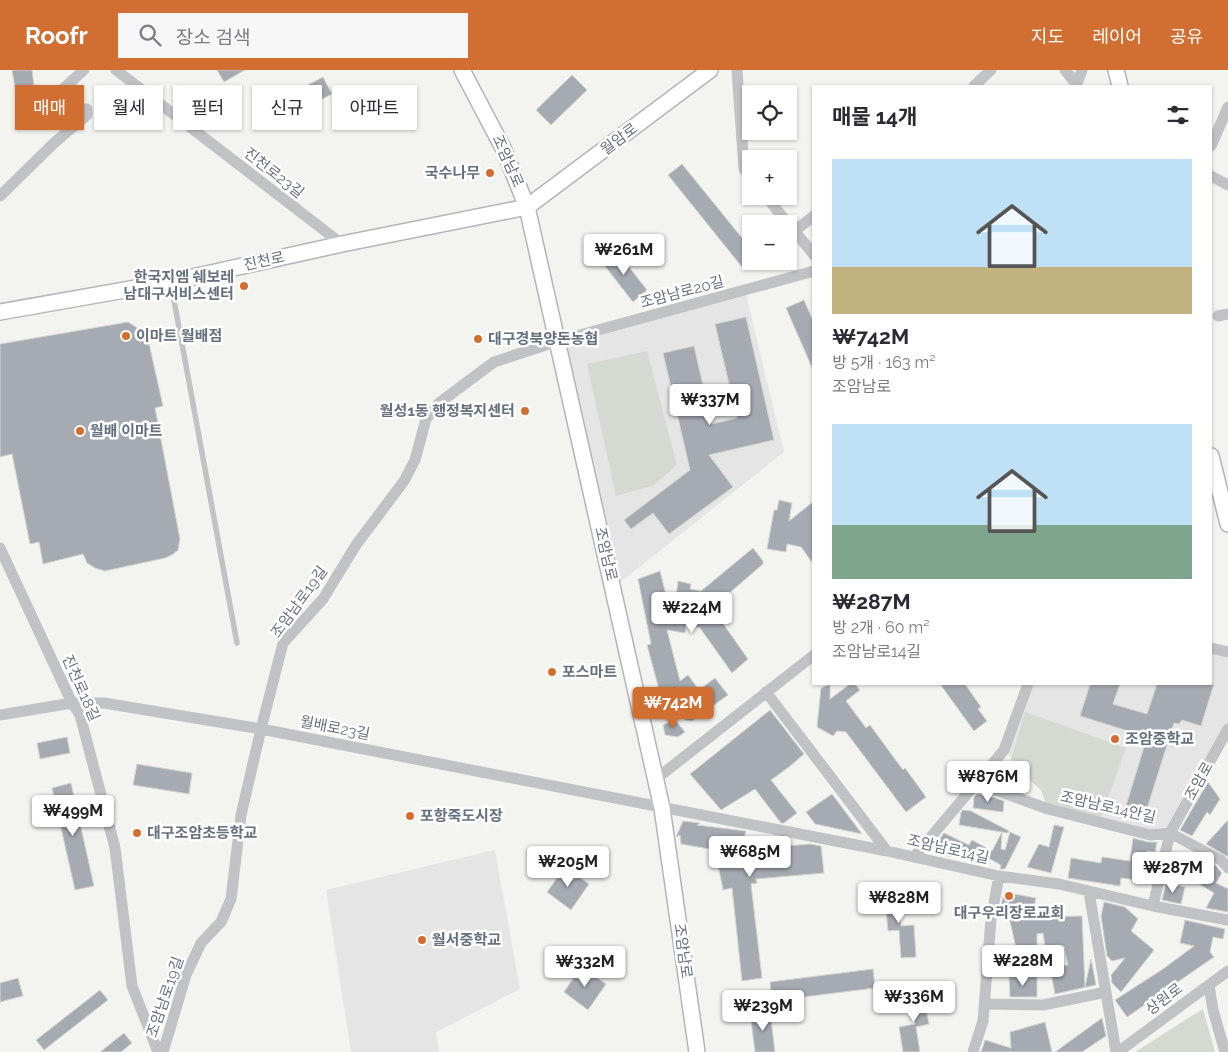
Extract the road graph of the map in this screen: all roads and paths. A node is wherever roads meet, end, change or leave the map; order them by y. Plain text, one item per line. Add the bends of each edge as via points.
1 (84, 70) edge
2 (462, 70) edge
3 (710, 70) edge
4 (737, 70) edge
5 (991, 70) edge
6 (1065, 70) edge
7 (1082, 70) edge
8 (1116, 70) edge
9 (120, 72) edge
10 (975, 85) edge
11 (1076, 85) edge
12 (1120, 85) edge
13 (1228, 106) edge
14 (1212, 144) edge
15 (743, 150) edge
16 (1212, 177) edge
17 (1228, 186) edge
18 (0, 196) edge
19 (773, 205) edge
20 (527, 207) junction
21 (781, 215) edge
22 (812, 217) edge
23 (797, 223) edge
24 (797, 234) edge
25 (342, 244) junction
26 (812, 253) edge
27 (812, 272) edge
28 (170, 282) junction
29 (0, 312) edge
30 (558, 341) junction
31 (1212, 460) edge
32 (1228, 524) edge
33 (0, 548) edge
34 (237, 643) dead end
35 (1212, 648) edge
36 (1228, 652) edge
37 (812, 656) edge
38 (1028, 685) edge
39 (766, 692) junction
40 (72, 703) junction
41 (0, 715) edge
42 (261, 729) junction
43 (1228, 729) edge
44 (656, 779) junction
45 (976, 783) junction
46 (662, 808) junction
47 (1170, 833) junction
48 (887, 851) junction
49 (914, 857) junction
50 (1228, 868) edge
51 (999, 876) junction
52 (1089, 892) junction
53 (1154, 906) junction
54 (1228, 920) edge
55 (1228, 971) edge
56 (1209, 984) junction
57 (1106, 992) junction
58 (984, 1004) junction
59 (158, 1052) edge
60 (163, 1052) edge
61 (697, 1052) edge
62 (973, 1052) edge
63 (1117, 1052) edge
64 (1225, 1052) edge

1 - 18 street via 55,96 54,103 61,108 87,109 87,115
2 - 20 main road, 조암남로 via 503,148
3 - 20 main road, 월암로
4 - 15 street
5 - 10 street
6 - 11 street
7 - 11 street
8 - 12 main road
9 - 25 street, 진천로23길
13 - 14 street
16 - 17 street
19 - 21 street
20 - 25 main road, 진천로
20 - 30 main road, 조암남로
22 - 23 street
24 - 26 street
25 - 28 main road, 진천로
27 - 30 street, 조암남로20길
28 - 29 main road, 진천로
28 - 34 lane
30 - 42 street, 조암남로19길 via 494,362 439,403 426,418 415,460 404,481 356,544 323,599 284,643
30 - 44 main road, 조암남로
31 - 32 main road
33 - 40 street, 진천로18길
35 - 36 street
37 - 39 street
38 - 45 street via 1004,750
39 - 44 street
39 - 48 street
40 - 41 street, 월배로23길
40 - 42 street, 월배로23길 via 104,703
40 - 59 street, 진천로18길 via 80,715 115,848 132,986
42 - 46 street, 월배로23길
42 - 60 street, 조암남로19길 via 241,815 231,899 221,922 201,943 186,975
43 - 47 street, 조암로
44 - 46 main road, 조암남로
45 - 47 street, 조암남로14안길 via 1057,811 1150,835
45 - 49 street
46 - 48 street, 조암남로14길
46 - 61 main road, 조암남로
47 - 50 street, 조암남로14안길 via 1221,860
47 - 53 street, 조암로
48 - 49 street, 조암남로14길
49 - 51 street, 조암남로14길
51 - 52 street, 조암남로14길 via 1059,884
51 - 58 street via 991,919
52 - 53 street, 조암남로14길
52 - 57 street
53 - 54 street, 조암남로14길
55 - 56 street, 상원로
56 - 63 street, 상원로
56 - 64 street
57 - 58 street via 1043,1005
57 - 63 street
58 - 62 street via 983,1021

